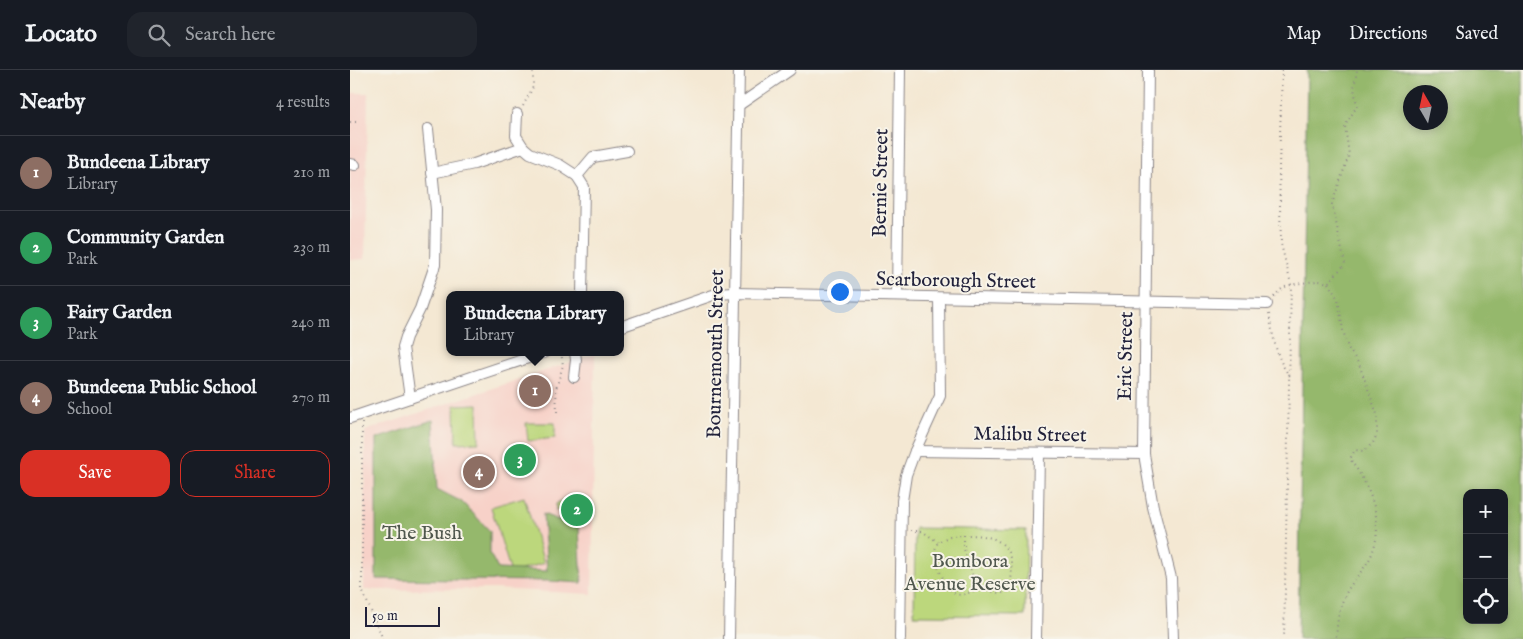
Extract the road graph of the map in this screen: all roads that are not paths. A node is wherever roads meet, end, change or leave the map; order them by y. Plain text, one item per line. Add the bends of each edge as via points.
1 (739, 70) edge
2 (790, 70) edge
3 (900, 70) edge
4 (1148, 70) edge
5 (739, 105) junction
6 (518, 114) road end
7 (428, 129) dead end
8 (523, 147) junction
9 (627, 151) dead end
10 (432, 173) junction
11 (577, 176) junction
12 (582, 291) edge
13 (735, 294) junction
14 (897, 296) junction
15 (938, 298) junction
16 (1144, 303) junction
17 (1267, 304) road end
18 (624, 326) edge
19 (534, 356) edge
20 (576, 356) edge
21 (574, 378) dead end
22 (410, 398) junction
23 (350, 418) edge
24 (915, 451) junction
25 (1039, 454) junction
26 (1144, 454) junction
27 (729, 639) edge
28 (900, 639) edge
29 (1036, 639) edge
30 (1173, 639) edge

1 - 5 street, Bournemouth Street
2 - 5 street
3 - 14 street, Bernie Street
4 - 16 street, Eric Street
5 - 13 street, Bournemouth Street
6 - 8 street via 516,136
7 - 10 street
8 - 10 street via 474,164
8 - 11 street
9 - 11 street via 593,157
10 - 22 street via 436,265 403,347
11 - 12 street via 584,187
13 - 14 street, Scarborough Street
13 - 18 street, Scarborough Street via 716,294
13 - 27 street, Bournemouth Street
14 - 15 street, Scarborough Street
15 - 16 street, Scarborough Street
15 - 24 street via 940,396
16 - 17 street, Scarborough Street
16 - 26 street, Eric Street
19 - 22 street
20 - 21 street
22 - 23 street
24 - 25 street, Malibu Street
24 - 28 street via 906,475 902,501
25 - 26 street, Malibu Street
25 - 29 street
26 - 30 street, Eric Street via 1171,578

